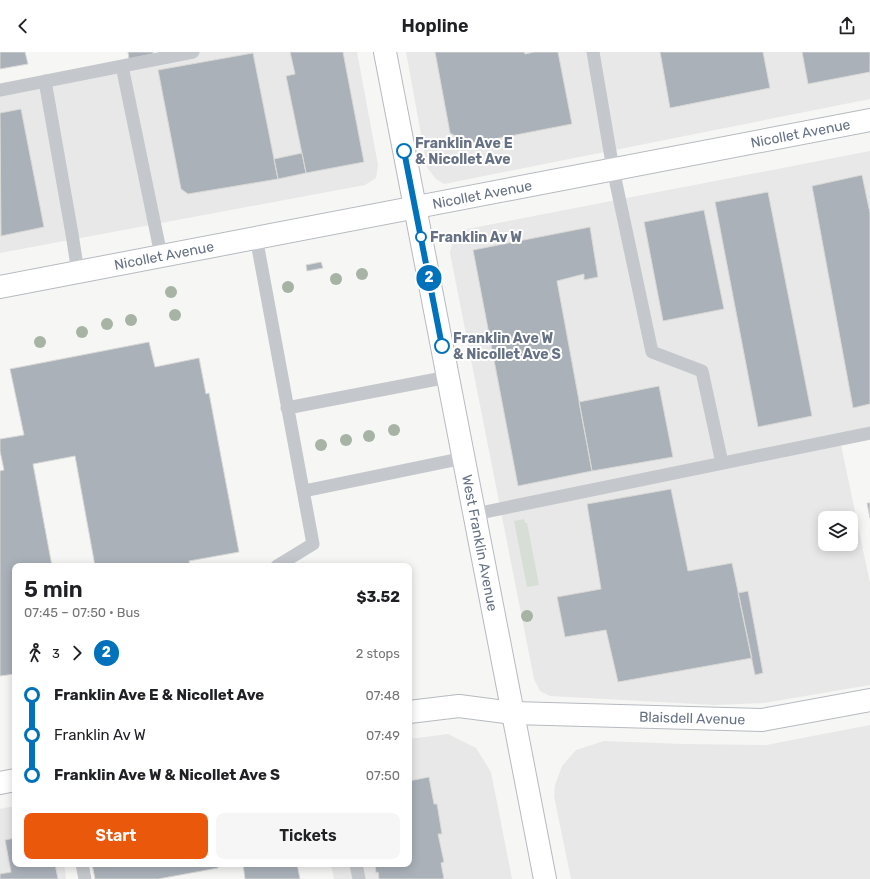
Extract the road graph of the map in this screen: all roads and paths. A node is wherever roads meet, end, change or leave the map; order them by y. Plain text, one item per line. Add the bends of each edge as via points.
1 (193, 52) edge
2 (385, 52) edge
3 (593, 52) edge
4 (122, 66) junction
5 (45, 81) junction
6 (0, 90) edge
7 (870, 120) edge
8 (613, 169) junction
9 (415, 206) junction
10 (256, 237) junction
11 (161, 256) junction
12 (78, 272) junction
13 (0, 287) edge
14 (448, 377) junction
15 (288, 408) junction
16 (870, 433) edge
17 (464, 458) junction
18 (722, 463) junction
19 (304, 491) junction
20 (474, 514) junction
21 (282, 563) edge
22 (870, 700) edge
23 (412, 712) edge
24 (513, 712) junction
25 (12, 781) edge
26 (0, 783) edge
27 (83, 867) edge
28 (357, 867) edge
29 (85, 879) edge
30 (359, 879) edge
31 (545, 879) edge

1 - 4 lane
2 - 9 street, West Franklin Avenue
3 - 8 lane
4 - 5 lane
4 - 11 lane
5 - 6 lane
5 - 12 lane
7 - 8 street, Nicollet Avenue
8 - 9 street, Nicollet Avenue
8 - 18 lane via 652,352 702,371
9 - 10 street, Nicollet Avenue
9 - 14 street, West Franklin Avenue
10 - 11 street, Nicollet Avenue
10 - 15 lane
11 - 12 street, Nicollet Avenue
12 - 13 street, Nicollet Avenue
14 - 15 lane
14 - 17 street, West Franklin Avenue
15 - 19 lane
16 - 18 lane
17 - 19 lane
17 - 20 street, West Franklin Avenue
18 - 20 lane
19 - 21 lane via 313,544
20 - 24 street, West Franklin Avenue
22 - 24 street, Blaisdell Avenue via 762,720
23 - 24 street, Blaisdell Avenue via 459,706
24 - 31 street, West Franklin Avenue
25 - 26 street
27 - 29 lane
28 - 30 lane

